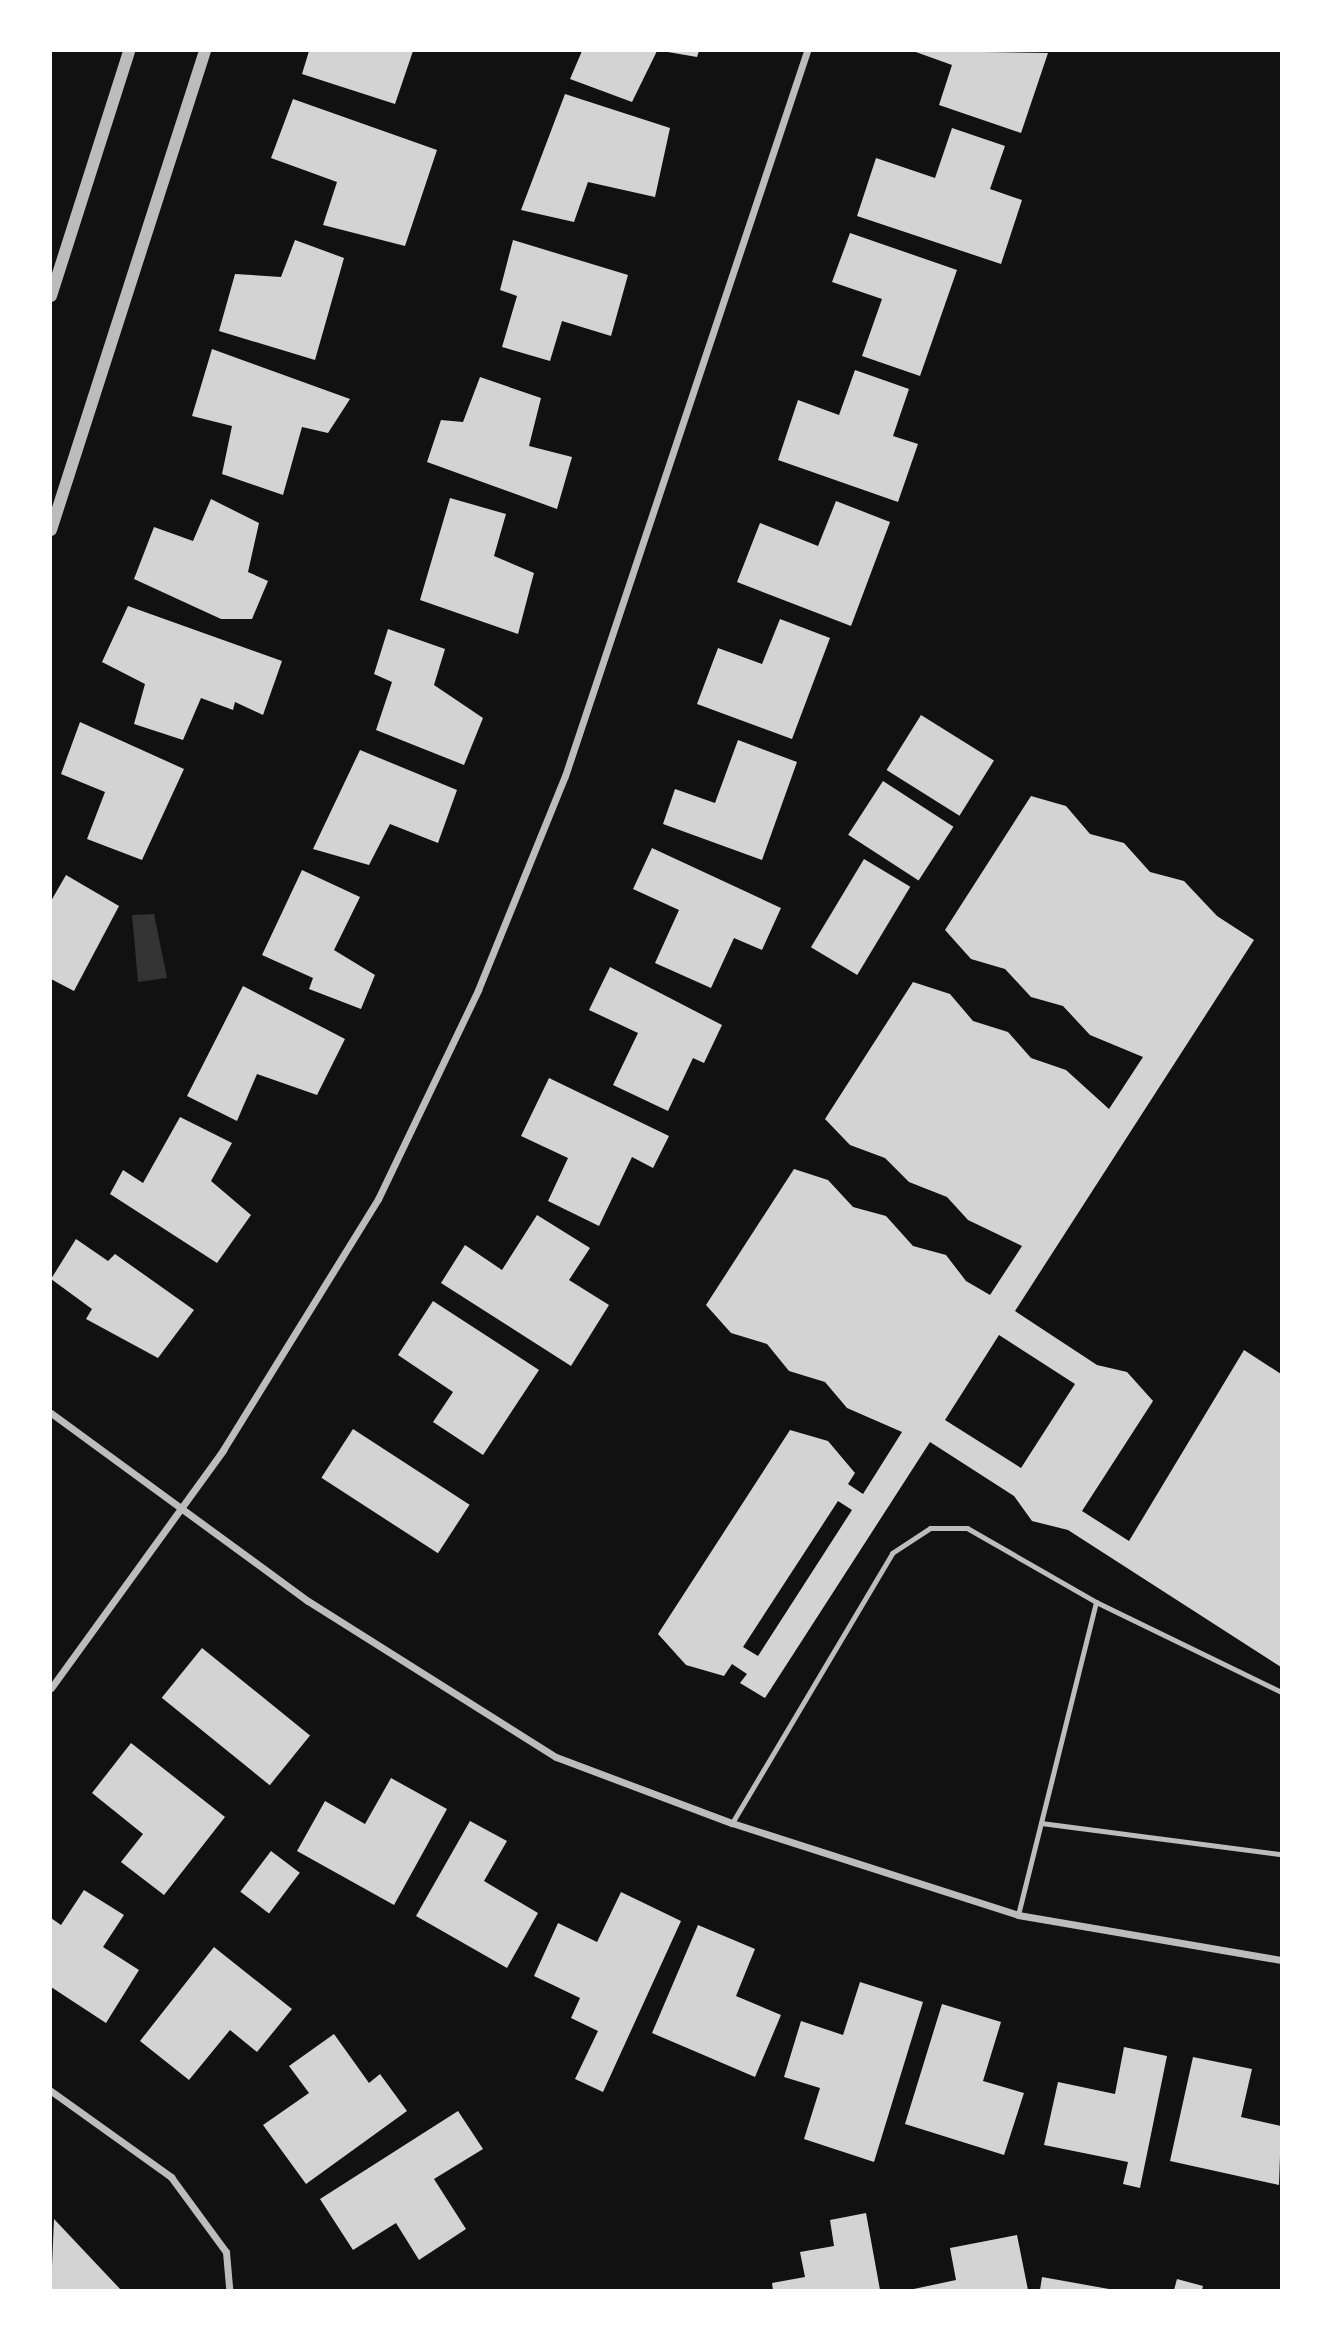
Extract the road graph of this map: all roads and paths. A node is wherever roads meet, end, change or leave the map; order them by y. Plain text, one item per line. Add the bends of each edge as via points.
1 (129, 51) edge
2 (205, 51) edge
3 (807, 51) edge
4 (51, 296) edge
5 (51, 530) edge
6 (51, 1413) edge
7 (180, 1509) junction
8 (1096, 1602) junction
9 (51, 1688) edge
10 (1281, 1692) edge
11 (732, 1823) junction
12 (1041, 1823) junction
13 (1281, 1854) edge
14 (1018, 1915) junction
15 (1281, 1960) edge
16 (51, 2091) edge
17 (229, 2290) edge

1 - 4 street
2 - 5 street
3 - 7 street via 565,776 478,990 377,1199
6 - 7 street
7 - 9 street
7 - 11 street via 308,1601 556,1757
8 - 10 lane
8 - 11 lane via 967,1528 930,1528 892,1553
8 - 12 lane
11 - 14 street
12 - 13 lane
12 - 14 lane
14 - 15 street
16 - 17 street via 171,2177 226,2252

